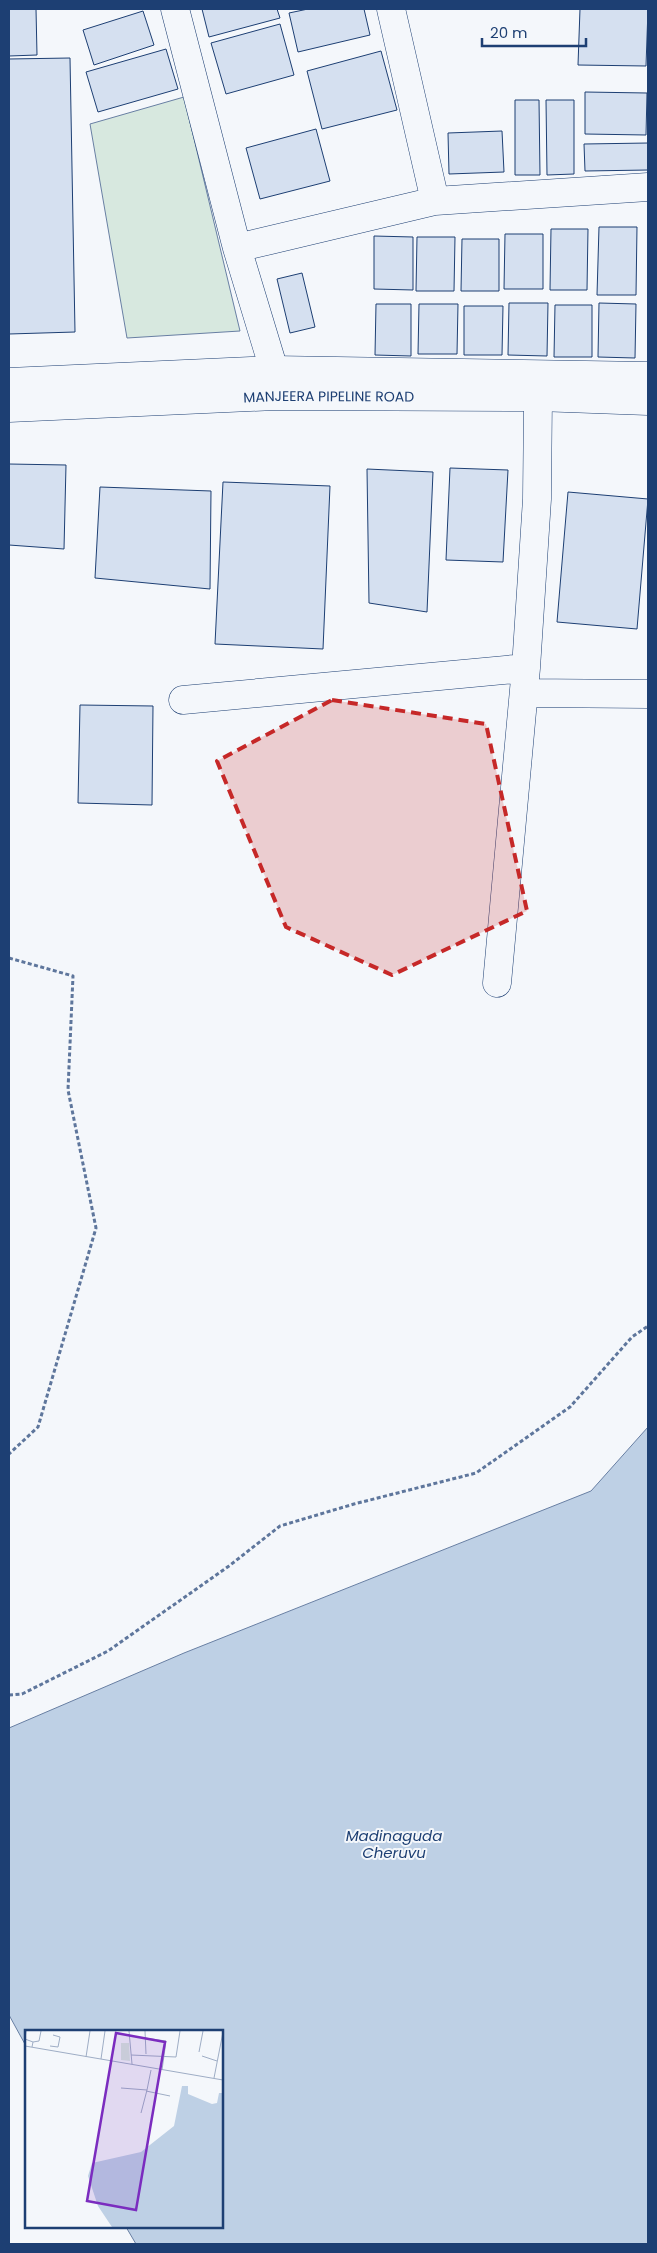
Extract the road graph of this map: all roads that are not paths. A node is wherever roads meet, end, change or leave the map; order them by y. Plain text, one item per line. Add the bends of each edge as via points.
1 (175, 9) edge
2 (392, 9) edge
3 (648, 187) edge
4 (435, 201) junction
5 (237, 248) junction
6 (274, 370) junction
7 (648, 376) edge
8 (9, 382) edge
9 (538, 397) junction
10 (648, 401) edge
11 (9, 408) edge
12 (525, 680) junction
13 (648, 694) edge
14 (183, 700) dead end
15 (497, 983) dead end

1 - 5 street
2 - 4 street
3 - 4 street
4 - 5 street
5 - 6 street
6 - 7 street, MANJEERA PIPELINE ROAD
6 - 8 street, MANJEERA PIPELINE ROAD
9 - 10 street, MANJEERA PIPELINE ROAD
9 - 11 street, MANJEERA PIPELINE ROAD via 274,396
9 - 12 street via 537,499
12 - 13 street
12 - 14 street
12 - 15 street

